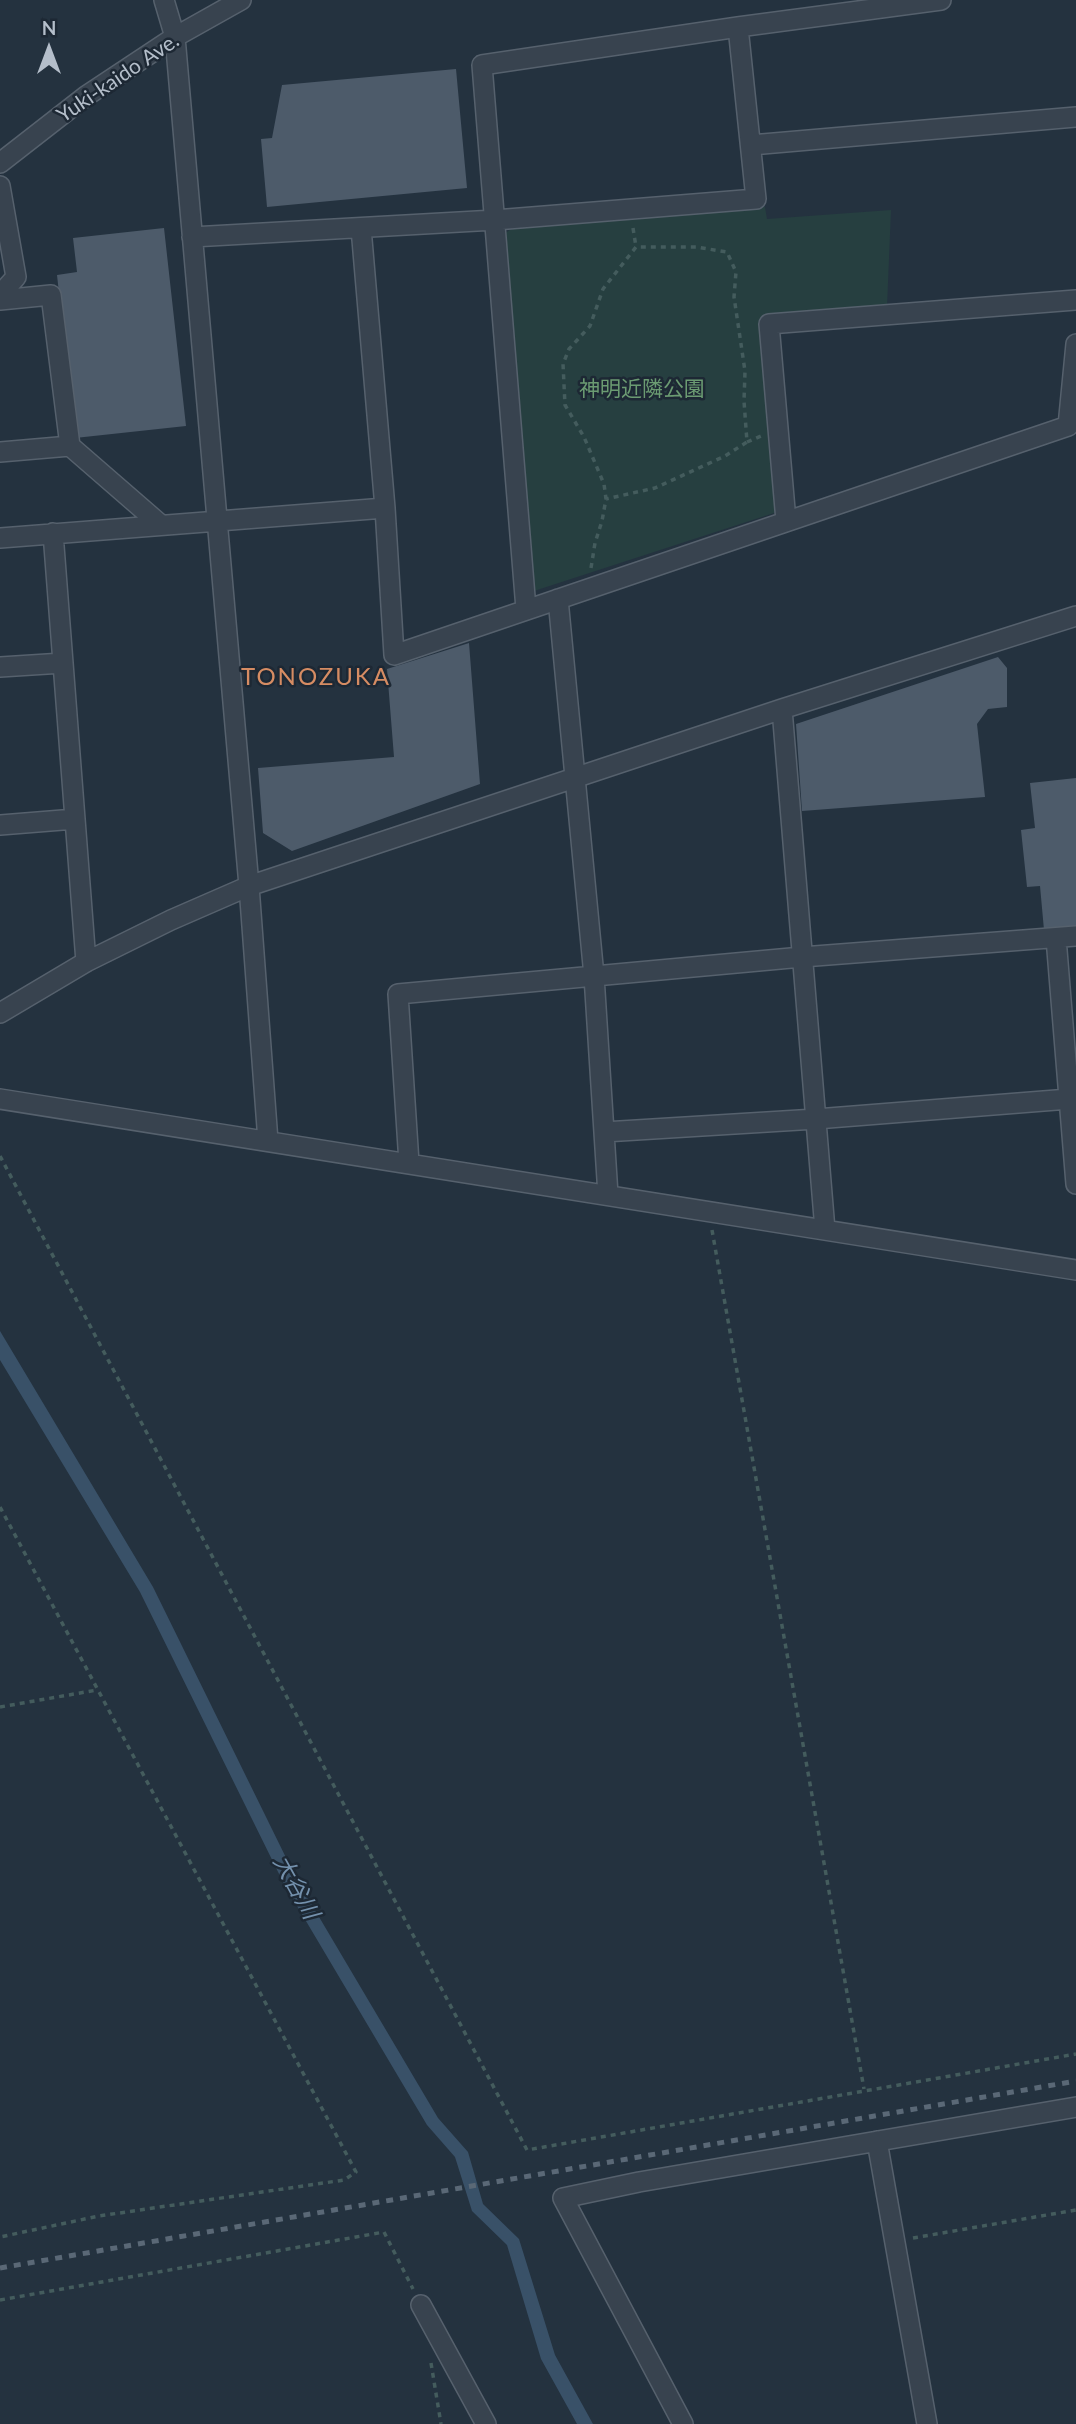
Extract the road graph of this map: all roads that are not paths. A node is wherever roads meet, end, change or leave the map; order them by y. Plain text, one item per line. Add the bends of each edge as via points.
1 (164, 0) edge
2 (241, 0) edge
3 (941, 0) edge
4 (813, 8) edge
5 (738, 27) junction
6 (175, 37) junction
7 (1076, 117) edge
8 (751, 145) junction
9 (0, 163) edge
10 (0, 186) edge
11 (495, 220) junction
12 (361, 228) junction
13 (192, 237) junction
14 (0, 298) edge
15 (1076, 300) edge
16 (1076, 344) edge
17 (71, 446) junction
18 (0, 452) edge
19 (385, 509) junction
20 (218, 520) junction
21 (786, 522) junction
22 (161, 525) junction
23 (53, 533) junction
24 (0, 538) edge
25 (558, 600) junction
26 (526, 609) junction
27 (1076, 615) edge
28 (63, 663) junction
29 (0, 667) edge
30 (782, 709) junction
31 (574, 780) junction
32 (75, 819) junction
33 (0, 825) edge
34 (249, 886) junction
35 (1076, 936) edge
36 (1056, 938) junction
37 (802, 957) junction
38 (86, 962) junction
39 (594, 976) junction
40 (0, 1013) edge
41 (0, 1099) edge
42 (1069, 1099) junction
43 (816, 1119) junction
44 (604, 1132) junction
45 (268, 1141) junction
46 (409, 1163) junction
47 (1076, 1184) edge
48 (608, 1195) junction
49 (825, 1230) junction
50 (1076, 1270) edge
51 (1076, 2107) edge
52 (877, 2141) junction
53 (421, 2305) road end
54 (486, 2424) edge
55 (683, 2424) edge
56 (927, 2424) edge

1 - 6 street
2 - 6 street, Yuki-kaido Ave.
3 - 4 street
4 - 5 street
5 - 8 street
5 - 11 street via 482,65
6 - 9 street, Yuki-kaido Ave. via 86,96
6 - 13 street
7 - 8 street
8 - 11 street via 756,199
10 - 14 street via 16,276
11 - 12 street
11 - 26 street
12 - 13 street
12 - 19 street
13 - 20 street
14 - 17 street via 51,295
15 - 21 street via 769,324
16 - 21 street via 1068,426
17 - 18 street
17 - 22 street
19 - 20 street
19 - 26 street via 394,655
20 - 22 street
20 - 34 street
21 - 25 street
22 - 23 street
23 - 24 street
23 - 28 street
25 - 26 street
25 - 31 street
27 - 30 street
28 - 29 street
28 - 32 street
30 - 31 street
30 - 37 street
31 - 34 street
31 - 39 street
32 - 33 street
32 - 38 street
34 - 38 street
34 - 45 street
35 - 36 street
36 - 37 street
36 - 42 street
37 - 39 street
37 - 43 street
38 - 40 street
39 - 44 street
39 - 46 street via 398,994
41 - 45 street
42 - 43 street
42 - 47 street
43 - 44 street
43 - 49 street
44 - 48 street
45 - 46 street
46 - 48 street
48 - 49 street
49 - 50 street
51 - 52 street
52 - 55 street via 563,2198
52 - 56 street
53 - 54 street

